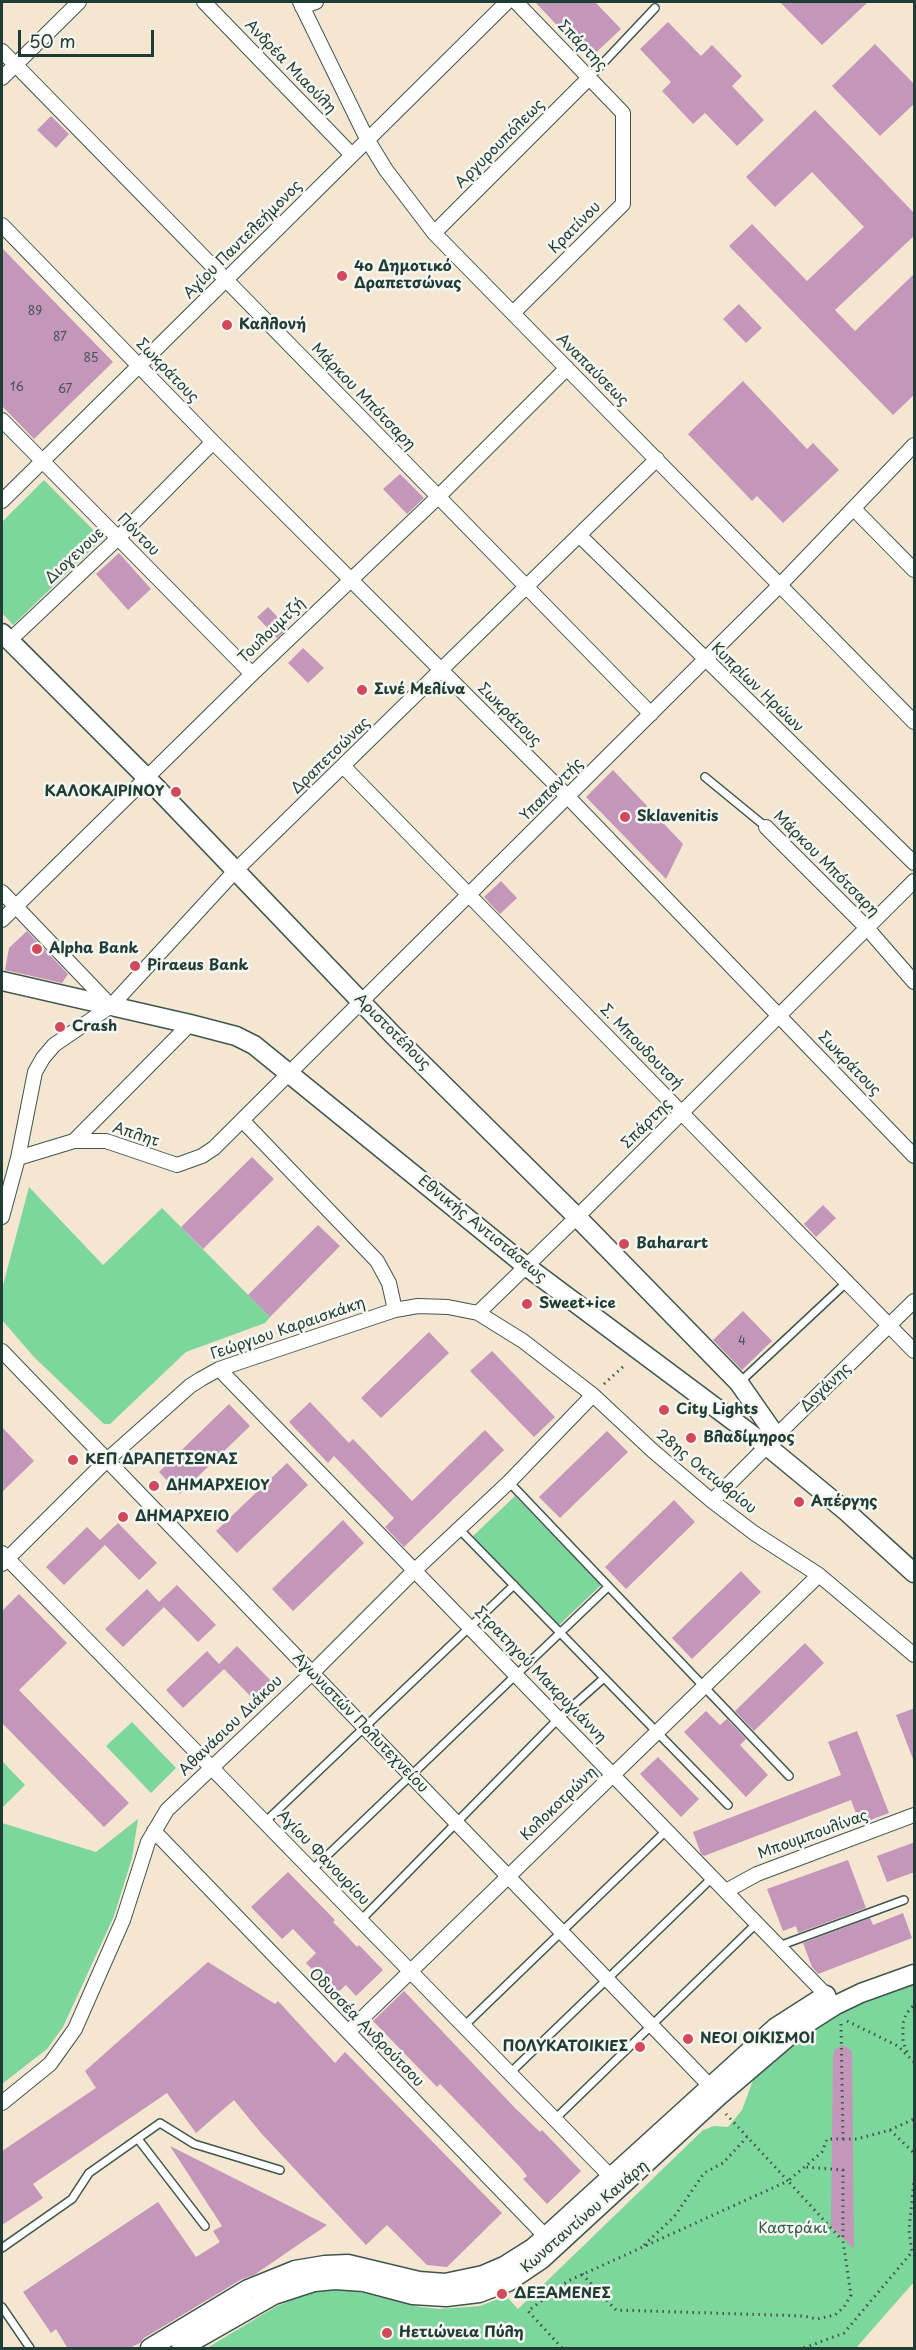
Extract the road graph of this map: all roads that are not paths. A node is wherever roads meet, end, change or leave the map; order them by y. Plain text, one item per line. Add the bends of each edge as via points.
1 (79, 2) edge
2 (204, 2) edge
3 (316, 2) edge
4 (507, 2) edge
5 (516, 2) edge
6 (301, 4) edge
7 (655, 8) dead end
8 (2, 51) edge
9 (15, 65) junction
10 (2, 78) edge
11 (589, 78) junction
12 (623, 114) joint
13 (368, 139) junction
14 (352, 155) junction
15 (2, 225) edge
16 (435, 233) junction
17 (226, 280) junction
18 (513, 313) junction
19 (140, 365) junction
20 (567, 368) junction
21 (2, 420) edge
22 (213, 442) junction
23 (915, 445) edge
24 (657, 459) junction
25 (43, 461) junction
26 (438, 497) junction
27 (2, 501) edge
28 (854, 509) junction
29 (579, 535) junction
30 (118, 538) junction
31 (915, 570) edge
32 (351, 579) junction
33 (780, 585) junction
34 (525, 586) junction
35 (4, 636) edge
36 (704, 660) junction
37 (442, 671) junction
38 (252, 674) junction
39 (651, 714) junction
40 (915, 722) edge
41 (344, 767) junction
42 (705, 777) dead end
43 (147, 778) junction
44 (568, 797) junction
45 (766, 827) joint
46 (915, 863) edge
47 (236, 870) junction
48 (915, 881) edge
49 (2, 892) edge
50 (469, 895) junction
51 (16, 907) junction
52 (2, 920) edge
53 (867, 928) junction
54 (2, 981) edge
55 (915, 982) edge
56 (362, 1003) junction
57 (111, 1006) junction
58 (779, 1015) junction
59 (190, 1024) junction
60 (290, 1072) junction
61 (681, 1113) junction
62 (242, 1120) junction
63 (74, 1141) junction
64 (207, 1154) joint
65 (915, 1156) edge
66 (18, 1158) junction
67 (2, 1217) edge
68 (577, 1217) junction
69 (526, 1266) junction
70 (847, 1282) junction
71 (915, 1301) edge
72 (395, 1310) junction
73 (478, 1313) junction
74 (890, 1325) junction
75 (2, 1351) edge
76 (915, 1351) edge
77 (219, 1369) junction
78 (739, 1383) junction
79 (593, 1395) junction
80 (772, 1441) junction
81 (107, 1460) junction
82 (509, 1482) junction
83 (712, 1501) junction
84 (460, 1530) junction
85 (3, 1558) edge
86 (415, 1570) junction
87 (915, 1573) edge
88 (819, 1575) junction
89 (514, 1585) junction
90 (608, 1587) junction
91 (470, 1627) junction
92 (560, 1633) junction
93 (915, 1655) edge
94 (312, 1673) junction
95 (516, 1674) junction
96 (604, 1678) junction
97 (704, 1687) junction
98 (559, 1718) junction
99 (365, 1728) junction
100 (657, 1732) junction
101 (212, 1767) junction
102 (614, 1774) junction
103 (411, 1776) junction
104 (789, 1776) dead end
105 (728, 1805) dead end
106 (915, 1815) edge
107 (266, 1822) junction
108 (456, 1823) junction
109 (667, 1830) junction
110 (154, 1831) junction
111 (312, 1870) junction
112 (508, 1877) junction
113 (713, 1877) junction
114 (726, 1891) junction
115 (903, 1900) dead end
116 (361, 1920) junction
117 (757, 1923) junction
118 (561, 1932) junction
119 (779, 1946) junction
120 (411, 1971) junction
121 (915, 1974) edge
122 (606, 1978) junction
123 (831, 2000) junction
124 (464, 2026) junction
125 (652, 2026) junction
126 (348, 2032) junction
127 (510, 2073) junction
128 (714, 2094) junction
129 (2, 2103) edge
130 (555, 2119) junction
131 (138, 2139) junction
132 (280, 2170) dead end
133 (616, 2182) junction
134 (205, 2226) dead end
135 (551, 2242) junction
136 (2, 2248) edge
137 (2, 2307) edge
138 (30, 2349) edge
139 (150, 2349) edge
140 (181, 2349) edge

1 - 9 street
2 - 14 street, Ανδρέα Μιαούλη
3 - 6 street
4 - 13 street, Αγίου Παντελεήμονος
5 - 11 street, Σπάρτης
6 - 13 street, Αναπαύσεως
7 - 11 lane
8 - 9 street, Μάρκου Μπότσαρη
9 - 10 street
9 - 17 street, Μάρκου Μπότσαρη
11 - 12 street, Σπάρτης
11 - 16 street, Αργυρουπόλεως
12 - 18 street, Κρατίνου via 623,204
13 - 14 street, Αγίου Παντελεήμονος
13 - 16 street, Αναπαύσεως via 386,170
14 - 17 street, Αγίου Παντελεήμονος
15 - 19 street, Σωκράτους
16 - 18 street, Αναπαύσεως
17 - 19 street, Αγίου Παντελεήμονος
17 - 26 street, Μάρκου Μπότσαρη
18 - 20 street, Αναπαύσεως
19 - 22 street, Σωκράτους
19 - 25 street, Αγίου Παντελεήμονος
20 - 24 street, Αναπαύσεως
20 - 26 street, Τουλουμτζή
21 - 25 street, Πόντου
22 - 30 street, Διογενουε
22 - 32 street, Σωκράτους
23 - 28 street, Υπαπαντής
24 - 29 street, Δραπετσώνας
24 - 33 street, Αναπαύσεως
25 - 27 street, Αγίου Παντελεήμονος
25 - 30 street, Πόντου
26 - 32 street, Τουλουμτζή
26 - 34 street, Μάρκου Μπότσαρη
28 - 31 street
28 - 33 street, Υπαπαντής
29 - 34 street, Δραπετσώνας
29 - 36 street, Κυπρίων Ηρώων
30 - 35 street, Διογενουε
30 - 38 street, Πόντου
32 - 37 street, Σωκράτους
32 - 38 street, Τουλουμτζή
33 - 36 street, Υπαπαντής
33 - 40 street, Αναπαύσεως
34 - 37 street, Δραπετσώνας
34 - 39 street, Μάρκου Μπότσαρη
35 - 43 street, Αριστοτέλους
36 - 39 street, Υπαπαντής
36 - 46 street, Κυπρίων Ηρώων
37 - 41 street, Δραπετσώνας
37 - 44 street, Σωκράτους
38 - 43 street, Τουλουμτζή
39 - 44 street, Υπαπαντής
41 - 47 street, Δραπετσώνας
41 - 50 street, Σ. Μπουδουτσή
42 - 45 lane, Μάρκου Μπότσαρη
43 - 47 street, Αριστοτέλους
43 - 51 street, Τουλουμτζή
44 - 50 street, Υπαπαντής
44 - 58 street, Σωκράτους
45 - 53 street, Μάρκου Μπότσαρη
47 - 56 street, Αριστοτέλους
47 - 57 street, Δραπετσώνας
48 - 53 street, Σπάρτης
49 - 51 street
50 - 56 street, Υπαπαντής
50 - 61 street, Σ. Μπουδουτσή
51 - 52 street, Τουλουμτζή
51 - 57 street
53 - 55 street, Μάρκου Μπότσαρη
53 - 58 street, Σπάρτης
54 - 57 street, Εθνικής Αντιστάσεως
56 - 60 street, Υπαπαντής
56 - 68 street, Αριστοτέλους
57 - 59 street, Εθνικής Αντιστάσεως
57 - 66 street, Δραπετσώνας via 54,1045 43,1058 35,1072
58 - 61 street, Σπάρτης
58 - 65 street, Σωκράτους
59 - 60 street, Εθνικής Αντιστάσεως via 246,1040
59 - 63 street
60 - 62 street, Υπαπαντής
60 - 69 street, Εθνικής Αντιστάσεως
61 - 68 street, Σπάρτης
61 - 70 street, Σ. Μπουδουτσή
62 - 64 street, Υπαπαντής
62 - 72 street via 377,1261 389,1283
63 - 64 street, Απλητ via 106,1141 177,1165
63 - 66 street, Απλητ
66 - 67 street, Δραπετσώνας
68 - 69 street, Σπάρτης
68 - 78 street, Αριστοτέλους
69 - 73 street, Σπάρτης
69 - 80 street, Εθνικής Αντιστάσεως
70 - 74 street, Σ. Μπουδουτσή
70 - 78 lane
71 - 74 street, Δογάνης
72 - 73 street, Γεώργιου Καραισκάκη via 434,1306
72 - 77 street, Γεώργιου Καραισκάκη
73 - 79 street, 28ης Οκτωβρίου via 523,1341
74 - 76 street, Σ. Μπουδουτσή
74 - 80 street, Δογάνης
75 - 81 street, Αγωνιστών Πολυτεχνείου
77 - 81 street, Γεώργιου Καραισκάκη via 190,1386
77 - 86 street, Στρατηγού Μακρυγιάννη
78 - 80 street, Αριστοτέλους
79 - 82 street, Αθανάσιου Διάκου
79 - 83 street, 28ης Οκτωβρίου
80 - 83 street, Δογάνης
80 - 87 street, Εθνικής Αντιστάσεως
81 - 85 street, Γεώργιου Καραισκάκη
81 - 94 street, Αγωνιστών Πολυτεχνείου
82 - 84 street, Αθανάσιου Διάκου
82 - 90 lane
83 - 88 street, 28ης Οκτωβρίου
84 - 86 street, Αθανάσιου Διάκου
84 - 89 lane
85 - 101 street, Αγίου Φανουρίου
86 - 91 street, Στρατηγού Μακρυγιάννη
86 - 94 street, Αθανάσιου Διάκου
88 - 93 street, 28ης Οκτωβρίου
88 - 97 street, Κολοκοτρώνη
89 - 91 lane
89 - 92 lane
90 - 92 lane
90 - 97 lane
91 - 95 street, Στρατηγού Μακρυγιάννη
91 - 99 lane
92 - 95 lane
92 - 96 lane
94 - 99 street, Αγωνιστών Πολυτεχνείου
94 - 101 street, Αθανάσιου Διάκου
95 - 98 street, Στρατηγού Μακρυγιάννη
95 - 103 lane
96 - 98 lane
96 - 100 lane
97 - 100 street, Κολοκοτρώνη
97 - 104 lane
98 - 102 street, Στρατηγού Μακρυγιάννη
98 - 108 lane
99 - 103 street, Αγωνιστών Πολυτεχνείου
99 - 107 lane
100 - 102 street, Κολοκοτρώνη
100 - 105 lane
101 - 107 street, Αγίου Φανουρίου
101 - 110 street, Αθανάσιου Διάκου via 167,1810
102 - 109 street, Στρατηγού Μακρυγιάννη
102 - 112 street, Κολοκοτρώνη
103 - 108 street, Αγωνιστών Πολυτεχνείου
103 - 111 lane
106 - 114 street, Μπουμπουλίνας via 757,1874
107 - 111 street, Αγίου Φανουρίου
108 - 112 street, Αγωνιστών Πολυτεχνείου
108 - 116 lane
109 - 113 street, Στρατηγού Μακρυγιάννη
109 - 118 lane
110 - 126 street, Οδυσσέα Ανδρούτσου
110 - 129 street, Αθανάσιου Διάκου via 123,1920 75,2029 50,2064
111 - 116 street, Αγίου Φανουρίου
112 - 118 street, Αγωνιστών Πολυτεχνείου
112 - 120 street, Κολοκοτρώνη
113 - 114 street, Στρατηγού Μακρυγιάννη
113 - 122 lane
114 - 117 street, Στρατηγού Μακρυγιάννη
115 - 119 lane
116 - 120 street, Αγίου Φανουρίου
117 - 119 street, Στρατηγού Μακρυγιάννη
117 - 125 lane
118 - 122 street, Αγωνιστών Πολυτεχνείου
118 - 124 lane
119 - 123 street, Στρατηγού Μακρυγιάννη
120 - 124 street, Αγίου Φανουρίου
120 - 126 street, Κολοκοτρώνη
121 - 123 street, Κωνσταντίνου Κανάρη
122 - 125 street, Αγωνιστών Πολυτεχνείου
122 - 127 lane
123 - 128 street, Κωνσταντίνου Κανάρη via 776,2027
124 - 127 street, Αγίου Φανουρίου
125 - 128 street, Αγωνιστών Πολυτεχνείου
125 - 130 lane
126 - 135 street, Οδυσσέα Ανδρούτσου
127 - 130 street, Αγίου Φανουρίου
128 - 133 street, Κωνσταντίνου Κανάρη
130 - 133 street, Αγίου Φανουρίου
131 - 132 lane via 160,2123 194,2144
131 - 134 lane
131 - 136 lane via 89,2173 72,2199
133 - 135 street, Κωνσταντίνου Κανάρη
135 - 139 street, Κωνσταντίνου Κανάρη via 483,2275 445,2283 419,2281 348,2264 295,2270 248,2289
135 - 140 street, Κωνσταντίνου Κανάρη via 530,2268 488,2290 469,2295 422,2296 364,2282 335,2280 293,2288 251,2306
137 - 138 lane

